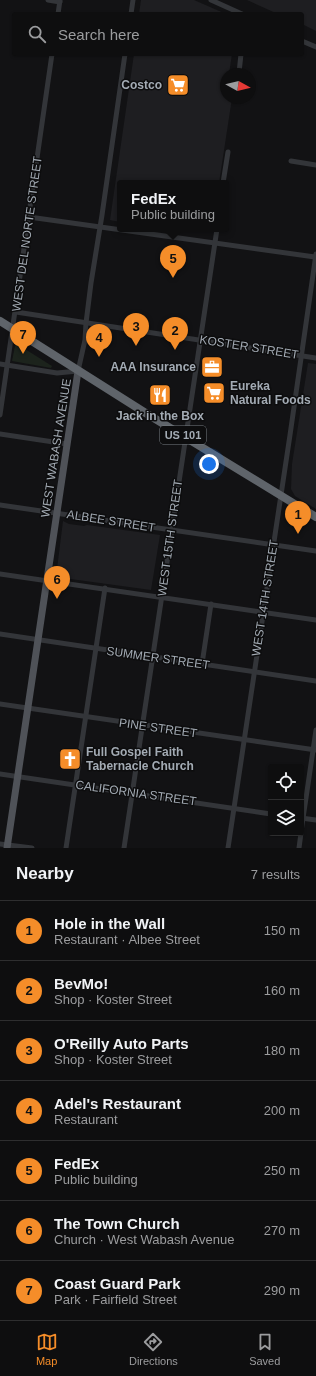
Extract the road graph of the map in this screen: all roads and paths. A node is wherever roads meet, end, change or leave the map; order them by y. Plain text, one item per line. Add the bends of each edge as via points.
1 (48, 0) edge
2 (132, 0) edge
3 (211, 0) edge
4 (60, 1) edge
5 (58, 12) edge
6 (131, 12) edge
7 (238, 12) edge
8 (304, 42) edge
9 (316, 47) edge
10 (52, 56) edge
11 (125, 56) edge
12 (241, 56) edge
13 (239, 68) edge
14 (228, 152) dead end
15 (291, 161) dead end
16 (316, 165) edge
17 (223, 180) edge
18 (29, 217) junction
19 (99, 227) junction
20 (117, 230) edge
21 (133, 232) edge
22 (216, 232) edge
23 (214, 244) junction
24 (316, 256) edge
25 (16, 312) junction
26 (0, 321) edge
27 (86, 323) junction
28 (13, 330) junction
29 (200, 340) junction
30 (302, 356) junction
31 (316, 358) edge
32 (0, 364) edge
33 (7, 365) junction
34 (78, 371) junction
35 (0, 415) edge
36 (0, 434) edge
37 (185, 436) junction
38 (67, 444) junction
39 (281, 495) junction
40 (0, 505) edge
41 (56, 513) junction
42 (316, 517) edge
43 (172, 530) junction
44 (274, 545) junction
45 (316, 551) edge
46 (0, 574) edge
47 (46, 581) junction
48 (104, 588) junction
49 (162, 597) junction
50 (211, 604) junction
51 (263, 612) junction
52 (316, 620) edge
53 (0, 634) edge
54 (38, 640) junction
55 (96, 648) junction
56 (153, 657) junction
57 (202, 664) junction
58 (254, 672) junction
59 (316, 681) edge
60 (0, 704) edge
61 (28, 708) junction
62 (85, 717) junction
63 (142, 725) junction
64 (316, 730) edge
65 (244, 740) junction
66 (315, 750) edge
67 (0, 774) edge
68 (18, 776) junction
69 (75, 784) junction
70 (132, 793) junction
71 (234, 808) junction
72 (304, 808) edge
73 (268, 814) edge
74 (304, 818) edge
75 (316, 820) edge
76 (300, 836) edge
77 (5, 845) edge
78 (32, 848) edge
79 (66, 848) edge
80 (124, 848) edge
81 (228, 848) edge
82 (298, 848) edge

1 - 4 street
2 - 6 street
3 - 7 street
4 - 5 street
8 - 9 street
10 - 18 street, WEST DEL NORTE STREET
11 - 19 street, WEST WABASH AVENUE
12 - 13 street
14 - 17 street
15 - 16 street
18 - 19 street
18 - 25 street, WEST DEL NORTE STREET
19 - 20 street
19 - 27 street, WEST WABASH AVENUE
21 - 23 street
22 - 23 street, WEST 15TH STREET
23 - 24 street
23 - 29 street, WEST 15TH STREET
24 - 30 street, WEST 14TH STREET
25 - 27 street, KOSTER STREET
25 - 28 street, WEST DEL NORTE STREET
26 - 28 highway, US 101
27 - 29 street, KOSTER STREET
27 - 34 street, WEST WABASH AVENUE
28 - 33 street, WEST DEL NORTE STREET
28 - 34 highway, US 101
29 - 30 street, KOSTER STREET
29 - 37 street, WEST 15TH STREET
30 - 31 street, KOSTER STREET
30 - 39 street, WEST 14TH STREET
32 - 33 street
33 - 34 street via 57,373
33 - 35 street, WEST DEL NORTE STREET
34 - 37 highway, US 101
34 - 38 main road, WEST WABASH AVENUE
36 - 38 street
37 - 39 highway, US 101
37 - 43 street, WEST 15TH STREET
38 - 41 main road, WEST WABASH AVENUE
39 - 42 highway, US 101
39 - 44 street, WEST 14TH STREET
40 - 41 street, ALBEE STREET
41 - 43 street, ALBEE STREET
41 - 47 main road, WEST WABASH AVENUE
43 - 44 street, ALBEE STREET
43 - 49 street, WEST 15TH STREET
44 - 45 street, ALBEE STREET
44 - 51 street, WEST 14TH STREET
46 - 47 street
47 - 48 street
47 - 54 main road, WEST WABASH AVENUE
48 - 49 street
48 - 55 street
49 - 50 street
49 - 56 street, WEST 15TH STREET
50 - 51 street
50 - 57 street
51 - 52 street
51 - 58 street, WEST 14TH STREET
53 - 54 street, SUMMER STREET
54 - 55 street, SUMMER STREET
54 - 61 main road, WEST WABASH AVENUE
55 - 56 street, SUMMER STREET
55 - 62 street
56 - 57 street, SUMMER STREET
56 - 63 street, WEST 15TH STREET
57 - 58 street, SUMMER STREET
58 - 59 street, SUMMER STREET
58 - 65 street, WEST 14TH STREET
60 - 61 street, PINE STREET
61 - 62 street, PINE STREET
61 - 68 main road, WEST WABASH AVENUE
62 - 63 street, PINE STREET
62 - 69 street
63 - 65 street, PINE STREET
63 - 70 street, WEST 15TH STREET
64 - 66 street
65 - 66 street, PINE STREET
65 - 71 street, WEST 14TH STREET
66 - 72 street
67 - 68 street, CALIFORNIA STREET
68 - 69 street, CALIFORNIA STREET
68 - 77 main road, WEST WABASH AVENUE
69 - 70 street, CALIFORNIA STREET
69 - 79 street
70 - 71 street, CALIFORNIA STREET
70 - 80 street, WEST 15TH STREET
71 - 73 street, CALIFORNIA STREET
71 - 81 street, WEST 14TH STREET
74 - 75 street
76 - 82 street
77 - 78 street

